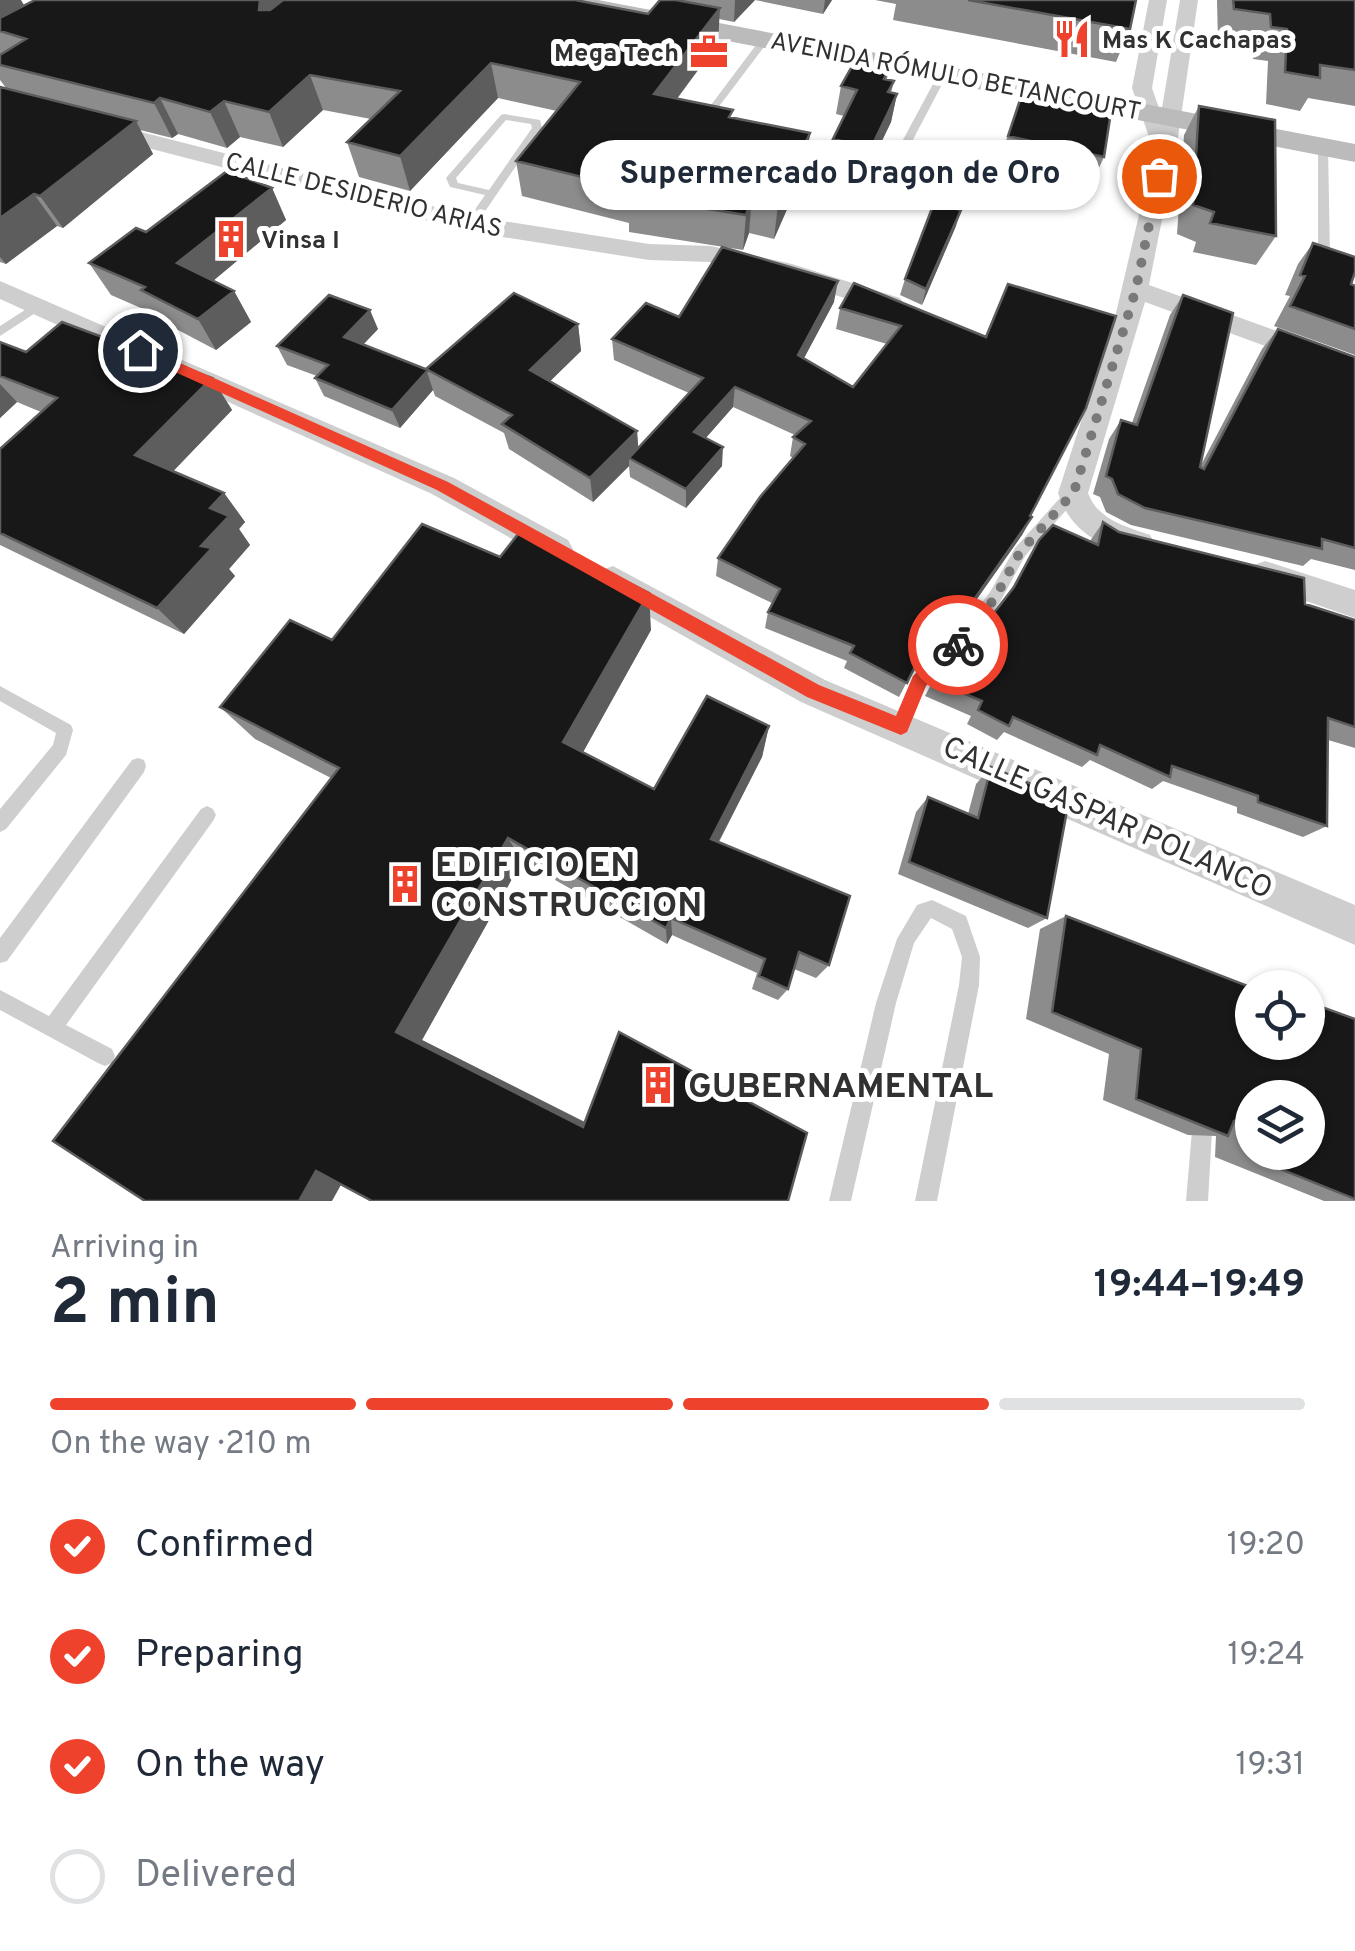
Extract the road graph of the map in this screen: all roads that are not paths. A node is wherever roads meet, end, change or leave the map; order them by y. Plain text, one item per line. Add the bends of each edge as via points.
1 (557, 0) edge
2 (642, 0) edge
3 (1158, 0) edge
4 (1190, 0) edge
5 (766, 39) junction
6 (943, 73) junction
7 (1159, 103) junction
8 (708, 115) edge
9 (72, 122) edge
10 (1355, 130) edge
11 (1323, 146) junction
12 (902, 151) dead end
13 (1355, 153) edge
14 (490, 193) junction
15 (471, 224) junction
16 (1324, 256) edge
17 (0, 289) edge
18 (1136, 289) junction
19 (38, 305) junction
20 (904, 309) edge
21 (0, 332) edge
22 (1355, 369) edge
23 (1081, 507) junction
24 (1162, 550) edge
25 (1234, 566) edge
26 (1355, 604) edge
27 (0, 692) edge
28 (901, 726) junction
29 (138, 766) dead end
30 (207, 815) dead end
31 (1, 820) edge
32 (1355, 925) edge
33 (0, 954) edge
34 (0, 1000) edge
35 (53, 1027) junction
36 (105, 1056) dead end
37 (1202, 1131) edge
38 (840, 1201) edge
39 (926, 1201) edge
40 (1196, 1201) edge

1 - 5 main road, AVENIDA RÓMULO BETANCOURT
2 - 7 main road, AVENIDA RÓMULO BETANCOURT
3 - 7 street
4 - 7 street
5 - 6 main road, AVENIDA RÓMULO BETANCOURT
5 - 8 lane
6 - 7 main road, AVENIDA RÓMULO BETANCOURT
6 - 12 lane
7 - 10 main road, AVENIDA RÓMULO BETANCOURT
7 - 11 main road, AVENIDA RÓMULO BETANCOURT
7 - 18 street via 1162,152
9 - 15 street, CALLE DESIDERIO ARIAS
11 - 13 main road, AVENIDA RÓMULO BETANCOURT
11 - 16 lane
14 - 14 lane via 537,128 536,122 504,117 451,178 454,185
14 - 15 lane
15 - 20 street, CALLE DESIDERIO ARIAS via 711,254
17 - 19 street, CALLE GASPAR POLANCO
18 - 22 street
18 - 23 street
19 - 21 lane
19 - 28 street, CALLE GASPAR POLANCO via 443,486 813,691
23 - 24 street via 1126,541
23 - 28 lane via 1020,552 995,598 919,681
25 - 26 street
27 - 31 lane via 66,730 56,756
28 - 32 street, CALLE GASPAR POLANCO
29 - 33 lane
30 - 35 lane
34 - 35 lane
35 - 36 lane
37 - 40 lane
38 - 39 lane via 906,938 922,911 932,909 960,923 971,957

